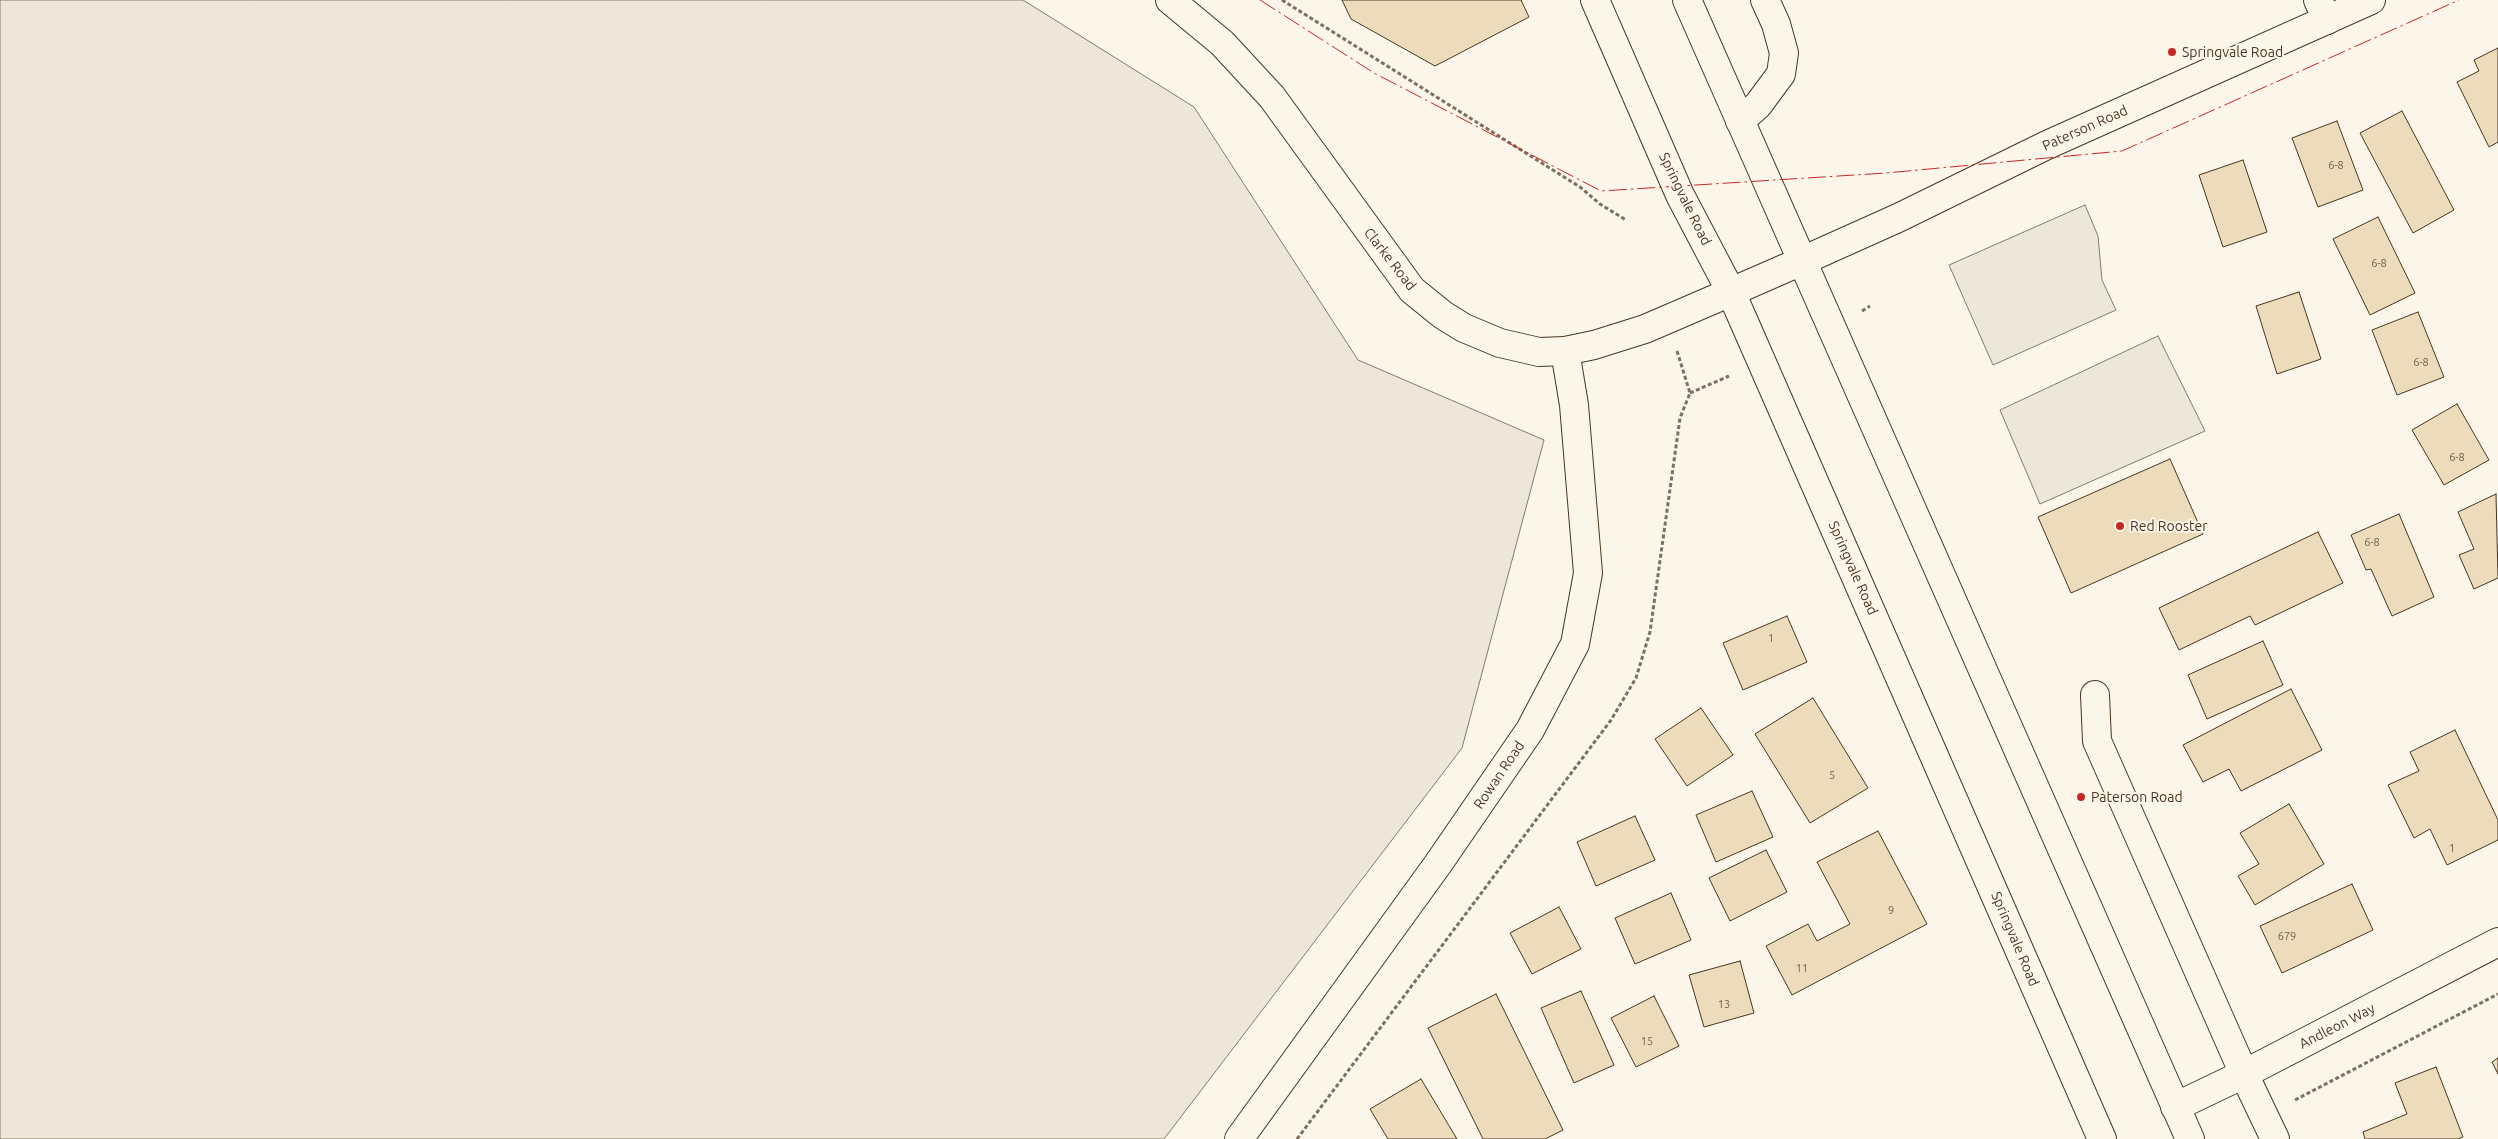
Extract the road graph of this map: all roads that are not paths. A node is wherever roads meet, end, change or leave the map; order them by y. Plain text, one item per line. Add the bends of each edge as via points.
1 (1170, 0) edge
2 (1595, 0) edge
3 (1686, 0) edge
4 (1764, 0) edge
5 (2371, 0) edge
6 (2322, 10) edge
7 (1740, 121) junction
8 (1802, 261) junction
9 (1731, 292) junction
10 (1566, 350) junction
11 (2095, 695) dead end
12 (2498, 942) edge
13 (2244, 1074) junction
14 (2175, 1107) junction
15 (1239, 1139) edge
16 (2102, 1139) edge
17 (2190, 1139) edge
18 (2275, 1139) edge

1 - 10 main road, Clarke Road via 1222,43 1272,97 1412,290 1450,320 1500,343 1539,352
2 - 9 main road, Springvale Road via 1680,195
3 - 7 main road
4 - 7 main road via 1776,24 1784,53 1781,74 1758,105
5 - 6 main road, Paterson Road
6 - 8 main road, Paterson Road via 1898,218
7 - 8 main road
8 - 9 main road, Clarke Road
8 - 14 main road
9 - 10 main road, Clarke Road via 1645,329
9 - 16 main road, Springvale Road
10 - 15 main road, Rowan Road via 1574,405 1588,573 1575,644 1525,738
11 - 13 main road via 2097,741
12 - 13 main road, Andleon Way
13 - 14 main road, Andleon Way
13 - 18 main road
14 - 17 main road

